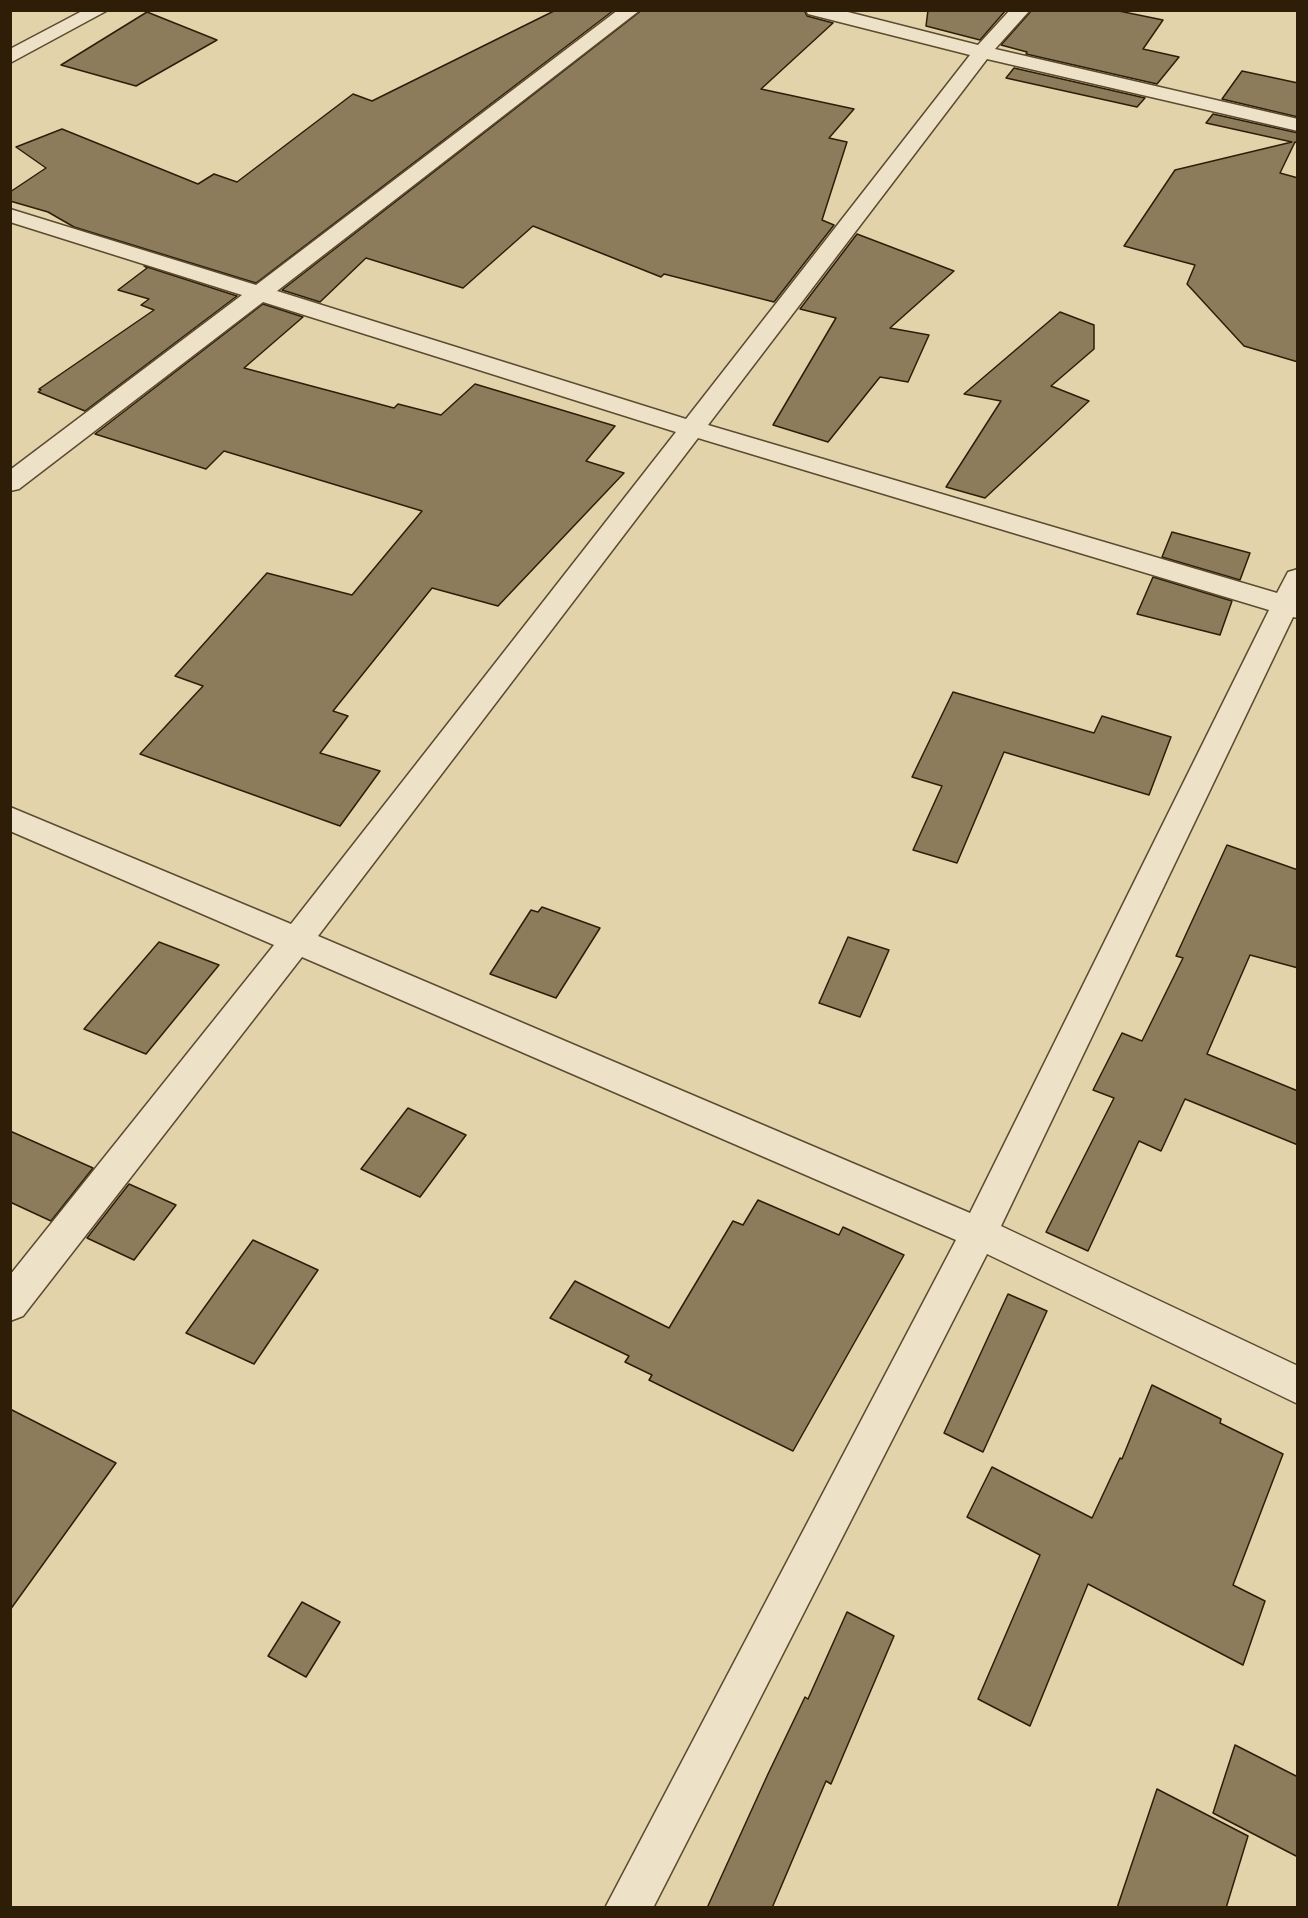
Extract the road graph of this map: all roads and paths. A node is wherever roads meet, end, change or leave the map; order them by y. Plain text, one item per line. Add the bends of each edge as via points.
1 (99, 10) edge
2 (631, 10) edge
3 (815, 10) edge
4 (1021, 10) edge
5 (982, 52) junction
6 (10, 57) edge
7 (1298, 125) edge
8 (10, 215) edge
9 (259, 293) junction
10 (693, 429) junction
11 (10, 483) edge
12 (1293, 598) edge
13 (10, 818) edge
14 (297, 940) junction
15 (979, 1233) junction
16 (10, 1304) edge
17 (1298, 1386) edge
18 (628, 1908) edge

1 - 6 street
2 - 9 street
3 - 5 street
4 - 5 street
5 - 7 street
5 - 10 street
8 - 9 street
9 - 10 street
9 - 11 street
10 - 12 street
10 - 14 street
12 - 15 street
13 - 14 street
14 - 15 street
14 - 16 street
15 - 17 street
15 - 18 street

